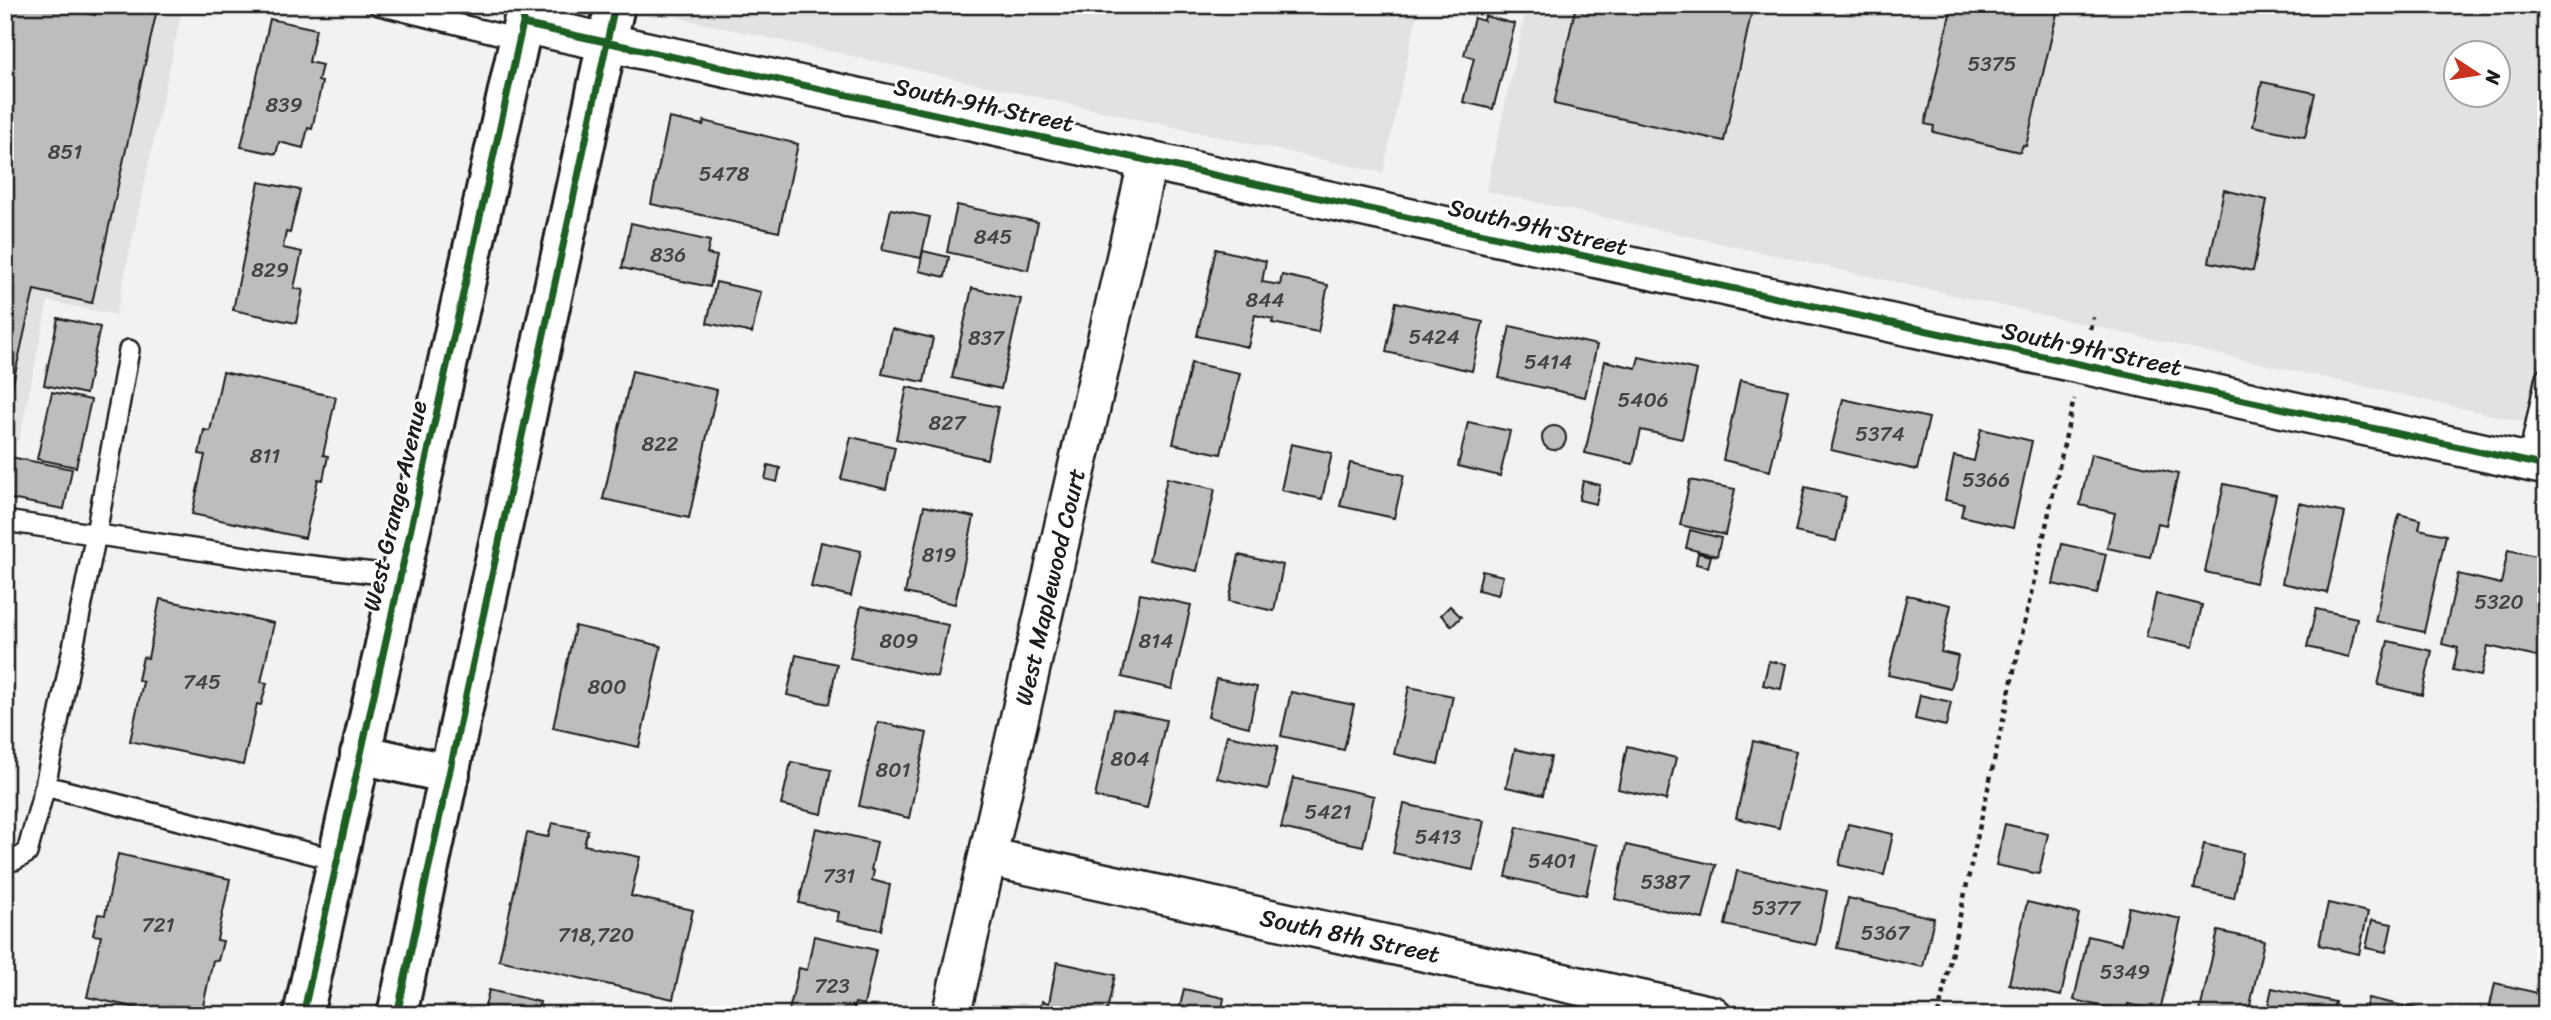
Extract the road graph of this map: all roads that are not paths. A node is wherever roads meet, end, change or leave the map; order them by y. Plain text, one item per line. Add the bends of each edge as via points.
1 (379, 5) edge
2 (615, 5) edge
3 (431, 11) edge
4 (523, 22) edge
5 (608, 43) junction
6 (1148, 160) junction
7 (129, 350) dead end
8 (2546, 377) edge
9 (2537, 464) edge
10 (5, 522) edge
11 (96, 534) junction
12 (400, 576) junction
13 (360, 754) junction
14 (450, 774) junction
15 (45, 786) junction
16 (988, 857) junction
17 (5, 858) edge
18 (337, 860) junction
19 (303, 1015) edge
20 (397, 1015) edge
21 (951, 1015) edge
22 (1712, 1015) edge

1 - 3 lane
2 - 5 street
3 - 4 lane
4 - 5 street, South 9th Street
4 - 12 street, West Grange Avenue
5 - 6 street, South 9th Street
5 - 14 street
6 - 9 street, South 9th Street
6 - 16 street, West Maplewood Court
7 - 11 lane
8 - 9 lane
10 - 11 lane
11 - 12 lane
11 - 15 lane
12 - 13 street, West Grange Avenue
13 - 14 street
13 - 18 street, West Grange Avenue
14 - 20 street
15 - 17 lane via 27,853 15,860
15 - 18 lane
16 - 21 street, West Maplewood Court
16 - 22 street, South 8th Street
18 - 19 street, West Grange Avenue

